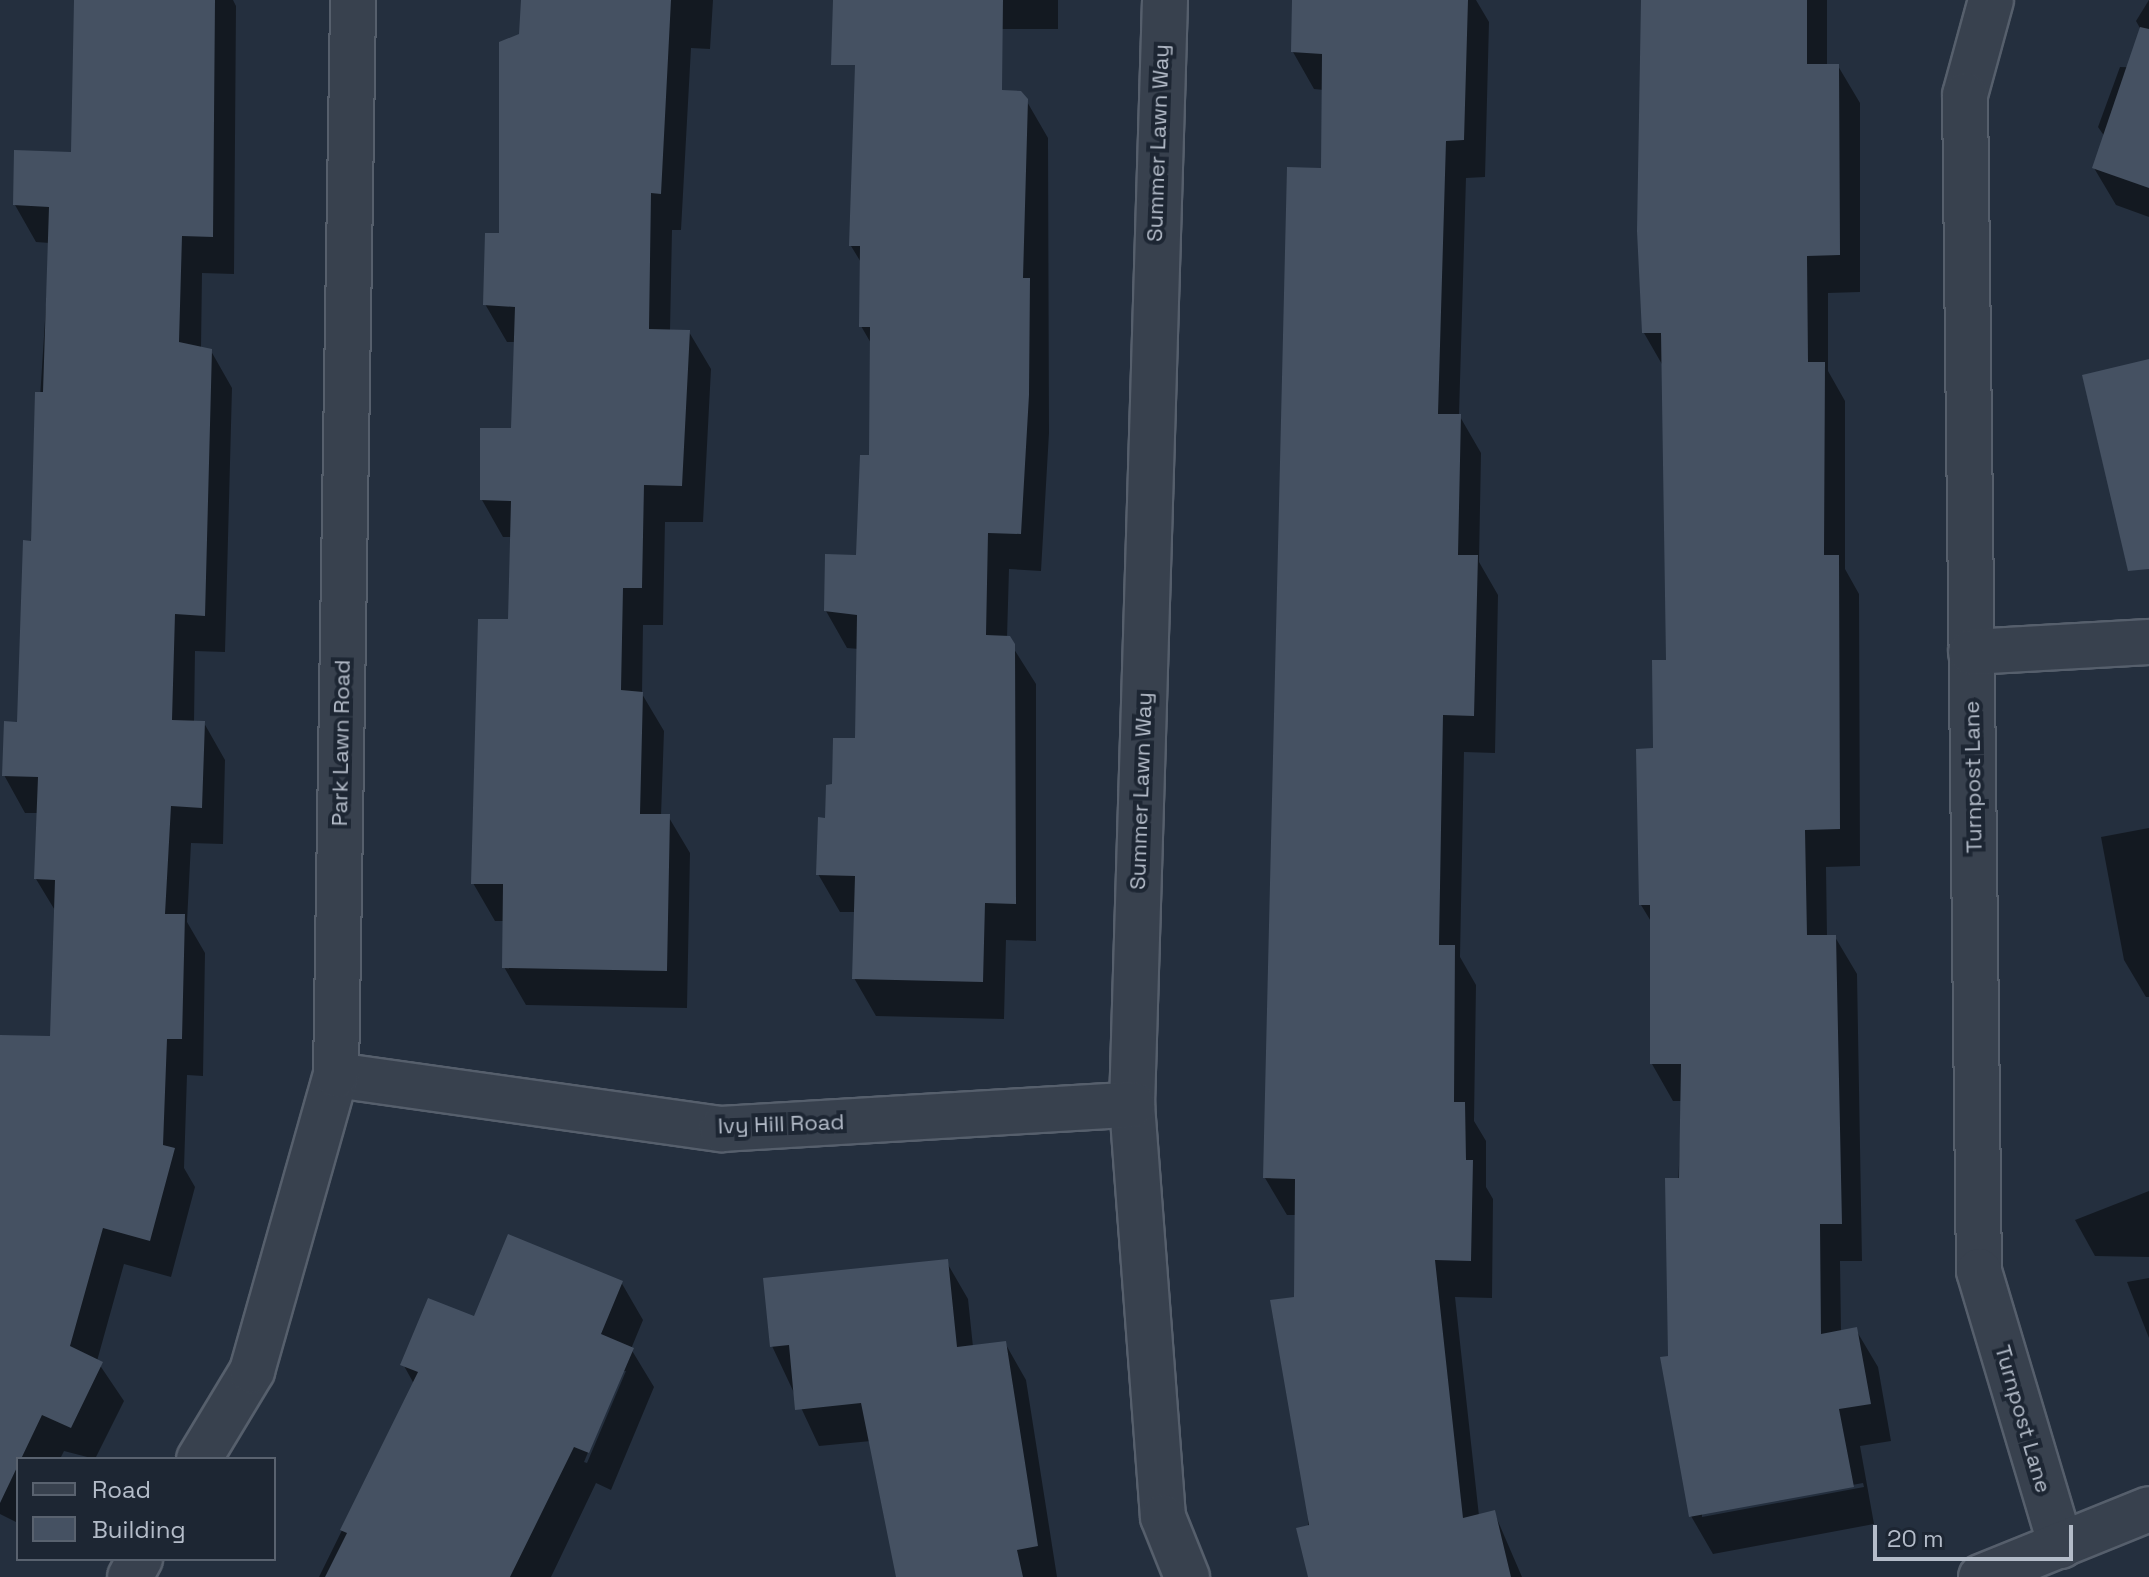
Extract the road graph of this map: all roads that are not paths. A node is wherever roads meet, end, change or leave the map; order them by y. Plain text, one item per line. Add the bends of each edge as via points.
1 (353, 0) edge
2 (1165, 0) edge
3 (1991, 0) edge
4 (2149, 642) edge
5 (1971, 652) junction
6 (336, 1075) junction
7 (1132, 1105) junction
8 (200, 1457) edge
9 (2149, 1509) edge
10 (2061, 1546) junction
11 (1187, 1577) edge
12 (1981, 1577) edge

1 - 6 street, Park Lawn Road
2 - 7 street, Summer Lawn Way
3 - 5 street, Turnpost Lane via 1965,95
4 - 5 street
5 - 10 street, Turnpost Lane via 1979,1271
6 - 7 street, Ivy Hill Road via 722,1129
6 - 8 street, Park Lawn Road via 252,1371
7 - 11 street, Summer Lawn Way via 1163,1517
9 - 10 street
10 - 12 street

